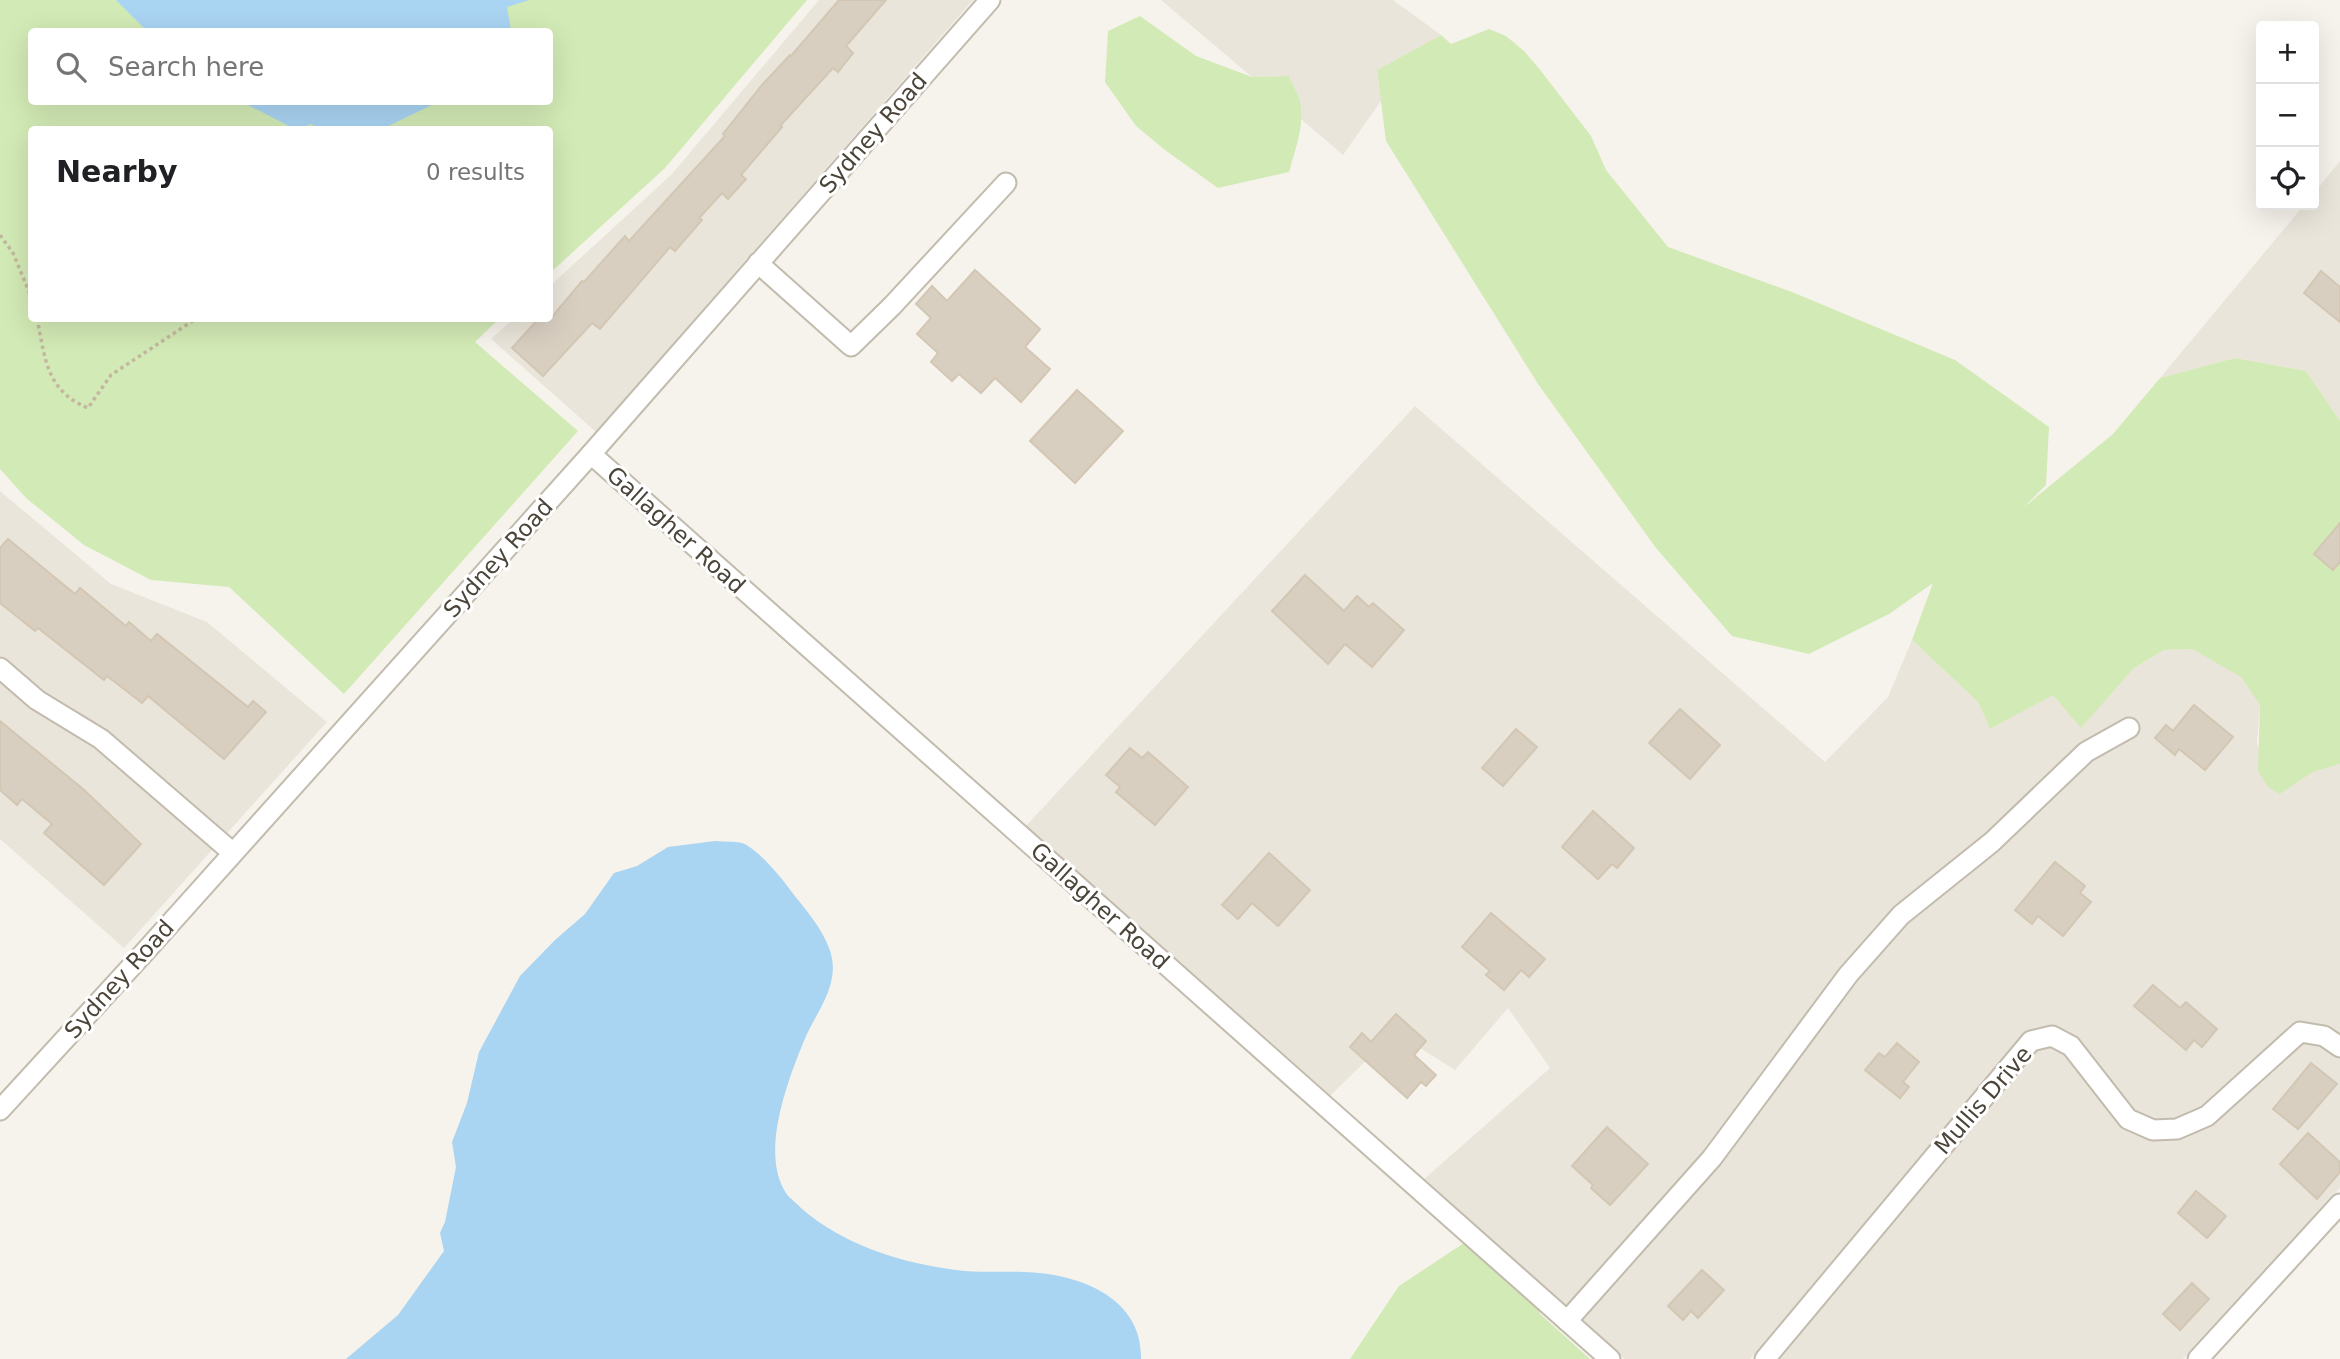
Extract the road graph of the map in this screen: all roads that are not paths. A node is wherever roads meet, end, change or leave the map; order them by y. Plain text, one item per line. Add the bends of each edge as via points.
1 (990, 0) edge
2 (1006, 183) dead end
3 (758, 264) junction
4 (591, 454) junction
5 (0, 668) edge
6 (2129, 728) dead end
7 (233, 853) junction
8 (2340, 1046) edge
9 (0, 1110) edge
10 (2340, 1204) edge
11 (1567, 1321) junction
12 (1610, 1359) edge
13 (1765, 1359) edge
14 (2198, 1359) edge

1 - 3 street, Sydney Road
2 - 3 street via 850,346
3 - 4 street, Sydney Road
4 - 7 street, Sydney Road
4 - 11 street, Gallagher Road
5 - 7 street via 37,700 101,739
6 - 11 street via 2086,752 1992,842 1901,915 1848,975 1712,1158
7 - 9 street, Sydney Road
8 - 13 street, Mullis Drive via 2324,1036 2300,1032 2207,1116 2177,1129 2152,1130 2128,1119 2071,1046 2052,1036 2031,1041
10 - 14 street
11 - 12 street, Gallagher Road

